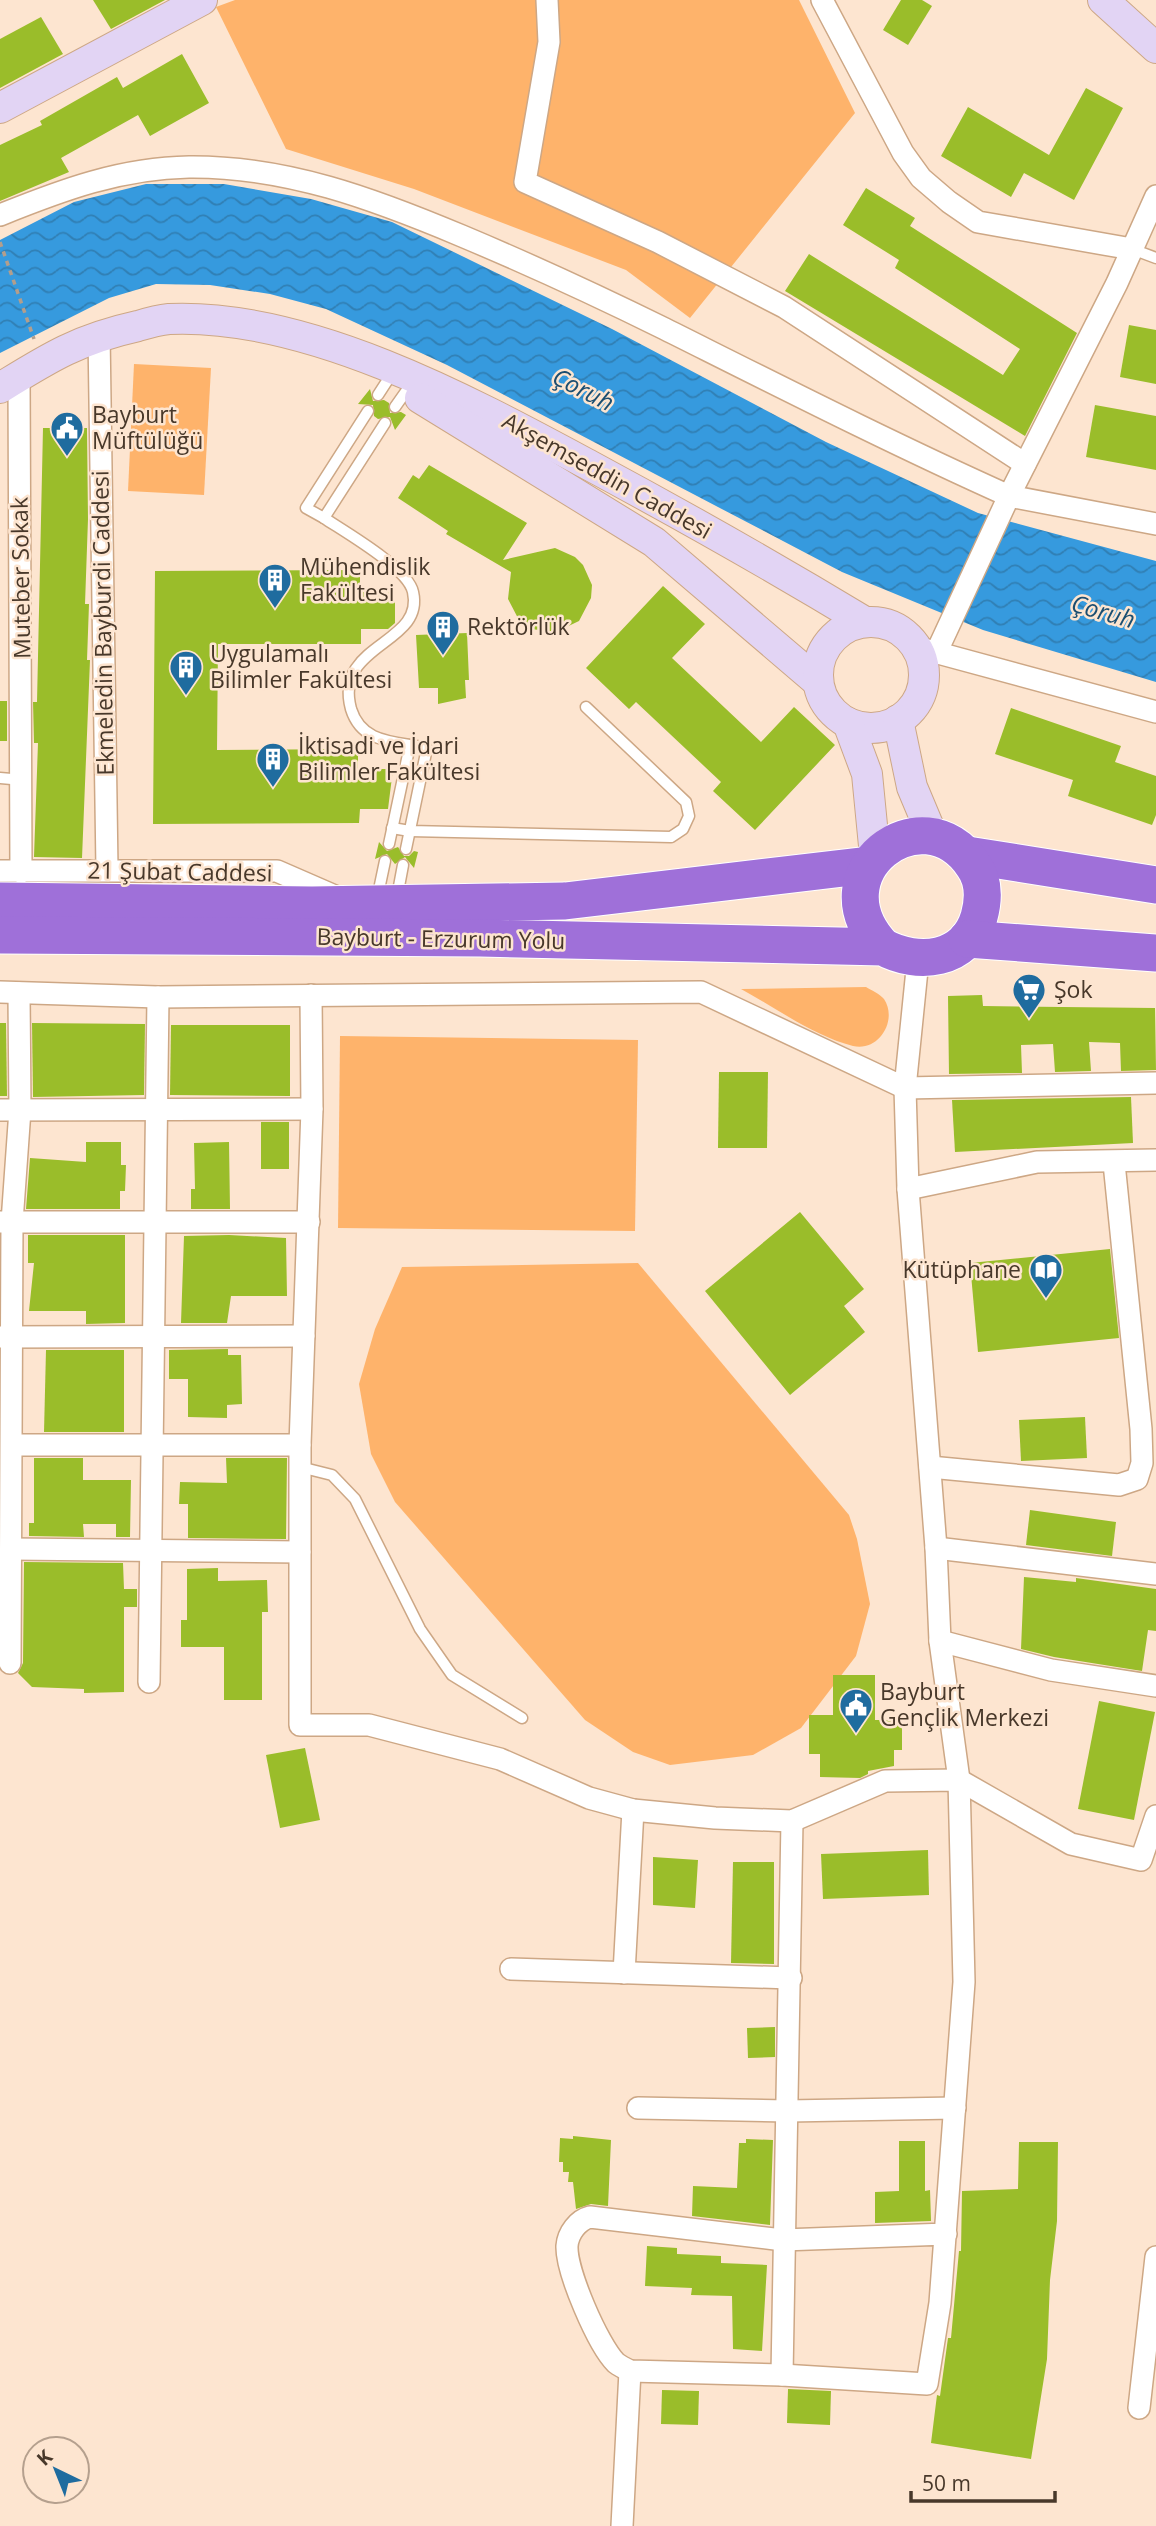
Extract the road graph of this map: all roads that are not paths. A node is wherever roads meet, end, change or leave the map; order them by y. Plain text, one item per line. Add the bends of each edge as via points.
1 (202, 0) edge
2 (547, 0) edge
3 (822, 0) edge
4 (1103, 0) edge
5 (1156, 48) edge
6 (0, 108) edge
7 (1156, 196) edge
8 (0, 215) edge
9 (1132, 249) junction
10 (1156, 258) edge
11 (99, 334) junction
12 (340, 348) junction
13 (10, 382) edge
14 (1025, 464) junction
15 (1004, 503) junction
16 (324, 518) junction
17 (1156, 524) edge
18 (864, 622) junction
19 (927, 649) junction
20 (818, 682) junction
21 (586, 707) dead end
22 (1156, 712) edge
23 (898, 720) junction
24 (848, 723) junction
25 (410, 746) junction
26 (0, 778) edge
27 (23, 780) junction
28 (392, 828) junction
29 (410, 831) junction
30 (933, 836) junction
31 (389, 844) dead end
32 (406, 849) dead end
33 (967, 855) junction
34 (872, 860) junction
35 (385, 861) dead end
36 (403, 865) dead end
37 (107, 869) junction
38 (11, 872) edge
39 (1156, 885) edge
40 (0, 901) edge
41 (375, 904) junction
42 (0, 935) edge
43 (967, 939) junction
44 (883, 947) junction
45 (1156, 953) edge
46 (918, 960) junction
47 (10, 992) edge
48 (311, 995) junction
49 (158, 997) junction
50 (1156, 1083) edge
51 (905, 1088) junction
52 (158, 1109) junction
53 (312, 1109) junction
54 (10, 1110) edge
55 (1156, 1160) edge
56 (1114, 1163) junction
57 (908, 1189) junction
58 (6, 1222) edge
59 (157, 1222) junction
60 (309, 1222) junction
61 (304, 1336) junction
62 (6, 1337) edge
63 (154, 1338) junction
64 (1148, 1429) edge
65 (12, 1445) junction
66 (300, 1445) junction
67 (153, 1447) junction
68 (300, 1467) junction
69 (930, 1468) junction
70 (6, 1521) edge
71 (936, 1548) junction
72 (11, 1549) junction
73 (151, 1550) junction
74 (300, 1552) junction
75 (1156, 1574) edge
76 (940, 1641) junction
77 (10, 1663) dead end
78 (149, 1682) dead end
79 (1156, 1686) edge
80 (522, 1717) dead end
81 (959, 1780) junction
82 (633, 1810) junction
83 (1156, 1816) edge
84 (792, 1821) junction
85 (1149, 1863) edge
86 (511, 1969) dead end
87 (624, 1973) junction
88 (791, 1978) junction
89 (639, 2108) dead end
90 (955, 2108) junction
91 (788, 2111) junction
92 (946, 2234) junction
93 (783, 2240) junction
94 (1156, 2257) edge
95 (630, 2371) junction
96 (782, 2375) junction
97 (1139, 2407) dead end
98 (622, 2526) edge

1 - 6 street
2 - 14 street via 549,42 525,183 658,242 784,307
3 - 9 street via 902,153 921,178 949,202 978,222
4 - 5 street
7 - 9 street
8 - 15 street via 84,182 137,170 191,167 289,177 372,198 554,274
9 - 10 lane
9 - 14 street
11 - 12 street, Akşemseddin Caddesi via 168,319 245,324
11 - 13 street, Akşemseddin Caddesi via 43,359
11 - 37 street, Ekmeledin Bayburdi Caddesi
12 - 18 street, Akşemseddin Caddesi via 493,414 668,507
12 - 20 street, Akşemseddin Caddesi via 392,393 654,542
13 - 27 street, Muteber Sokak
14 - 15 street
15 - 17 street
15 - 19 street via 945,629
16 - 16 lane via 306,508 365,415 383,426
16 - 25 lane via 388,562 413,589 408,622 353,669 348,693 355,720 363,730
18 - 19 street, Akşemseddin Caddesi via 903,632
18 - 20 street via 829,642 820,661
19 - 22 street, Akşemseddin Caddesi
19 - 23 street via 923,687 914,706
20 - 24 street, Akşemseddin Caddesi via 823,699
21 - 29 lane via 686,802 689,816 677,835
23 - 24 street via 882,727
23 - 30 street via 912,787
24 - 34 street, Akşemseddin Caddesi via 867,774
25 - 28 lane
25 - 29 lane via 426,748
26 - 27 lane
27 - 38 street, Muteber Sokak
28 - 29 lane
28 - 31 lane
29 - 32 lane
30 - 33 highway
30 - 34 highway, Bayburt - Erzurum Yolu via 902,840
33 - 39 highway
33 - 43 highway via 977,870 982,906
34 - 41 highway, Bayburt - Erzurum Yolu via 565,901
34 - 44 highway via 861,881 860,908 870,933
35 - 41 lane
36 - 41 lane
37 - 38 street, 21 Şubat Caddesi
37 - 41 street, 21 Şubat Caddesi via 277,871
40 - 41 highway, Bayburt - Erzurum Yolu
42 - 44 highway, Bayburt - Erzurum Yolu via 480,938
43 - 45 highway
43 - 46 highway via 953,951
44 - 46 highway, Bayburt - Erzurum Yolu
46 - 51 street
47 - 49 street
47 - 54 street
48 - 49 street
48 - 51 street via 701,992
48 - 53 street
49 - 52 street
50 - 51 street
51 - 57 street
52 - 53 street
52 - 54 street
52 - 59 street
53 - 60 street
54 - 58 street
55 - 56 street
56 - 57 street via 1037,1162
56 - 64 street
57 - 69 street
58 - 59 street
58 - 62 street
59 - 60 street
59 - 63 street
60 - 61 street
61 - 63 street
61 - 66 street
62 - 63 street
62 - 65 street
63 - 67 street
64 - 69 street via 1137,1479 1119,1485
65 - 67 street
65 - 70 street
66 - 67 street
66 - 68 street
67 - 73 street
68 - 74 street
68 - 80 lane via 332,1475 355,1499 420,1629 452,1675
69 - 71 street
70 - 72 street
71 - 75 street
71 - 76 street
72 - 73 street
72 - 77 street
73 - 74 street
73 - 78 street
74 - 82 street via 300,1725 369,1725 500,1759 589,1798
76 - 79 street via 1051,1670
76 - 81 street
81 - 84 street via 885,1781
81 - 85 street via 1071,1844
81 - 90 street via 964,1982
82 - 84 street
82 - 87 street
83 - 85 street
84 - 88 street
86 - 87 street
87 - 88 street
88 - 91 street
89 - 91 street
90 - 91 street
90 - 92 street
91 - 93 street
92 - 93 street
92 - 96 street via 927,2384
93 - 95 street via 583,2219 571,2232 567,2246 576,2286 600,2340 617,2363
93 - 96 street
94 - 97 street
95 - 96 street
95 - 98 street

